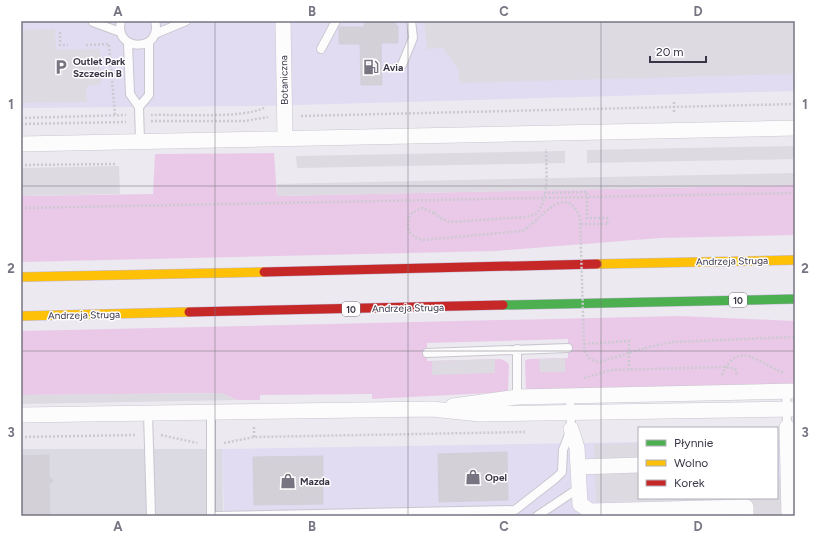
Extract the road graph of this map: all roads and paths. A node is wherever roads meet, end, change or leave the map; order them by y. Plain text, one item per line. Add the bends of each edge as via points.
1 (98, 21) edge
2 (121, 21) edge
3 (155, 21) edge
4 (186, 21) edge
5 (283, 21) edge
6 (336, 21) edge
7 (411, 21) edge
8 (60, 32) dead end
9 (120, 32) junction
10 (155, 34) junction
11 (149, 42) junction
12 (128, 43) junction
13 (68, 45) dead end
14 (86, 45) dead end
15 (321, 50) dead end
16 (402, 65) dead end
17 (674, 102) dead end
18 (795, 104) edge
19 (139, 107) junction
20 (674, 107) junction
21 (115, 115) dead end
22 (97, 116) dead end
23 (674, 116) dead end
24 (285, 117) junction
25 (140, 121) junction
26 (97, 122) junction
27 (21, 124) edge
28 (795, 128) edge
29 (98, 130) dead end
30 (285, 139) junction
31 (140, 142) junction
32 (21, 144) edge
33 (546, 149) dead end
34 (116, 164) dead end
35 (21, 166) edge
36 (544, 193) junction
37 (795, 193) edge
38 (544, 197) junction
39 (587, 197) junction
40 (21, 208) edge
41 (581, 224) junction
42 (795, 260) edge
43 (21, 277) edge
44 (795, 299) edge
45 (21, 316) edge
46 (795, 337) edge
47 (584, 344) junction
48 (568, 348) dead end
49 (517, 349) junction
50 (427, 353) dead end
51 (756, 358) dead end
52 (629, 369) dead end
53 (791, 374) dead end
54 (791, 391) edge
55 (570, 395) junction
56 (517, 397) junction
57 (432, 409) junction
58 (791, 410) edge
59 (211, 412) junction
60 (571, 412) junction
61 (148, 413) junction
62 (21, 415) edge
63 (787, 427) joint
64 (571, 430) junction
65 (529, 432) dead end
66 (149, 435) junction
67 (21, 437) edge
68 (211, 443) junction
69 (787, 459) edge
70 (638, 465) edge
71 (578, 467) junction
72 (579, 488) junction
73 (746, 507) edge
74 (151, 516) edge
75 (213, 516) edge
76 (537, 516) edge
77 (789, 516) edge

1 - 9 lane via 93,22
2 - 9 lane
3 - 10 lane
4 - 10 lane
5 - 24 street, Botaniczna
6 - 15 lane
7 - 16 lane via 413,38
8 - 13 path via 60,45
9 - 12 lane
10 - 11 lane
11 - 12 lane via 137,45
11 - 19 lane via 149,95
12 - 19 lane via 130,94
14 - 21 path via 109,44
17 - 20 path
18 - 20 path
19 - 25 lane
20 - 23 path
20 - 24 path
22 - 26 path
24 - 25 path via 261,117 244,121
24 - 30 street, Botaniczna
25 - 26 path
25 - 31 lane
26 - 27 path
26 - 29 path
28 - 30 street
30 - 31 street
31 - 32 street
33 - 36 path
34 - 35 path
36 - 38 path
36 - 39 path via 587,192
37 - 39 path
38 - 39 path
38 - 40 path
38 - 41 path, bridge via 539,211 531,217 450,222 422,208 412,212 407,223 409,232 423,240 522,231 550,206 561,202 576,210
39 - 41 path via 587,218 607,218 608,224
41 - 47 path, bridge
42 - 43 main road, Andrzeja Struga
44 - 45 main road, Andrzeja Struga / 10
46 - 47 path, bridge via 673,342 600,362 587,356
47 - 52 path via 629,341
48 - 49 lane
49 - 50 lane
49 - 56 lane
51 - 53 path via 784,373
54 - 55 street
54 - 58 lane
55 - 56 street
55 - 60 lane
56 - 57 street
57 - 59 street
57 - 60 street via 480,414
58 - 60 street
58 - 63 lane
59 - 61 street
59 - 68 lane
60 - 64 lane
61 - 62 street
61 - 66 lane
63 - 69 street
64 - 71 street via 577,448
64 - 75 lane via 563,450 562,472 515,510
65 - 68 path via 254,436 228,443
66 - 67 path
66 - 68 path via 165,434 200,444
66 - 74 lane
68 - 75 lane
69 - 77 street
70 - 71 street
71 - 72 street
72 - 73 street via 580,504 590,511
72 - 76 lane

